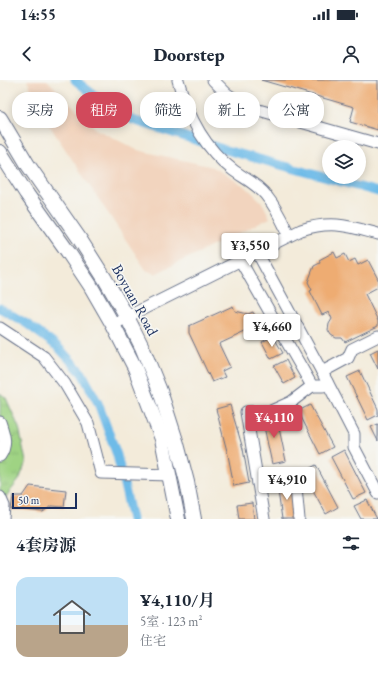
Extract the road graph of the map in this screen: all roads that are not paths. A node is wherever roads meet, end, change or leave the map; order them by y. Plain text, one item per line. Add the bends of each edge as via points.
1 (178, 80) edge
2 (213, 80) edge
3 (0, 118) edge
4 (378, 144) edge
5 (0, 152) edge
6 (378, 234) edge
7 (289, 235) junction
8 (256, 252) junction
9 (240, 260) junction
10 (127, 317) junction
11 (113, 325) junction
12 (0, 328) edge
13 (378, 336) edge
14 (322, 372) junction
15 (327, 382) junction
16 (312, 386) junction
17 (0, 422) edge
18 (0, 456) edge
19 (170, 475) junction
20 (258, 484) junction
21 (378, 493) edge
22 (0, 497) edge
23 (3, 519) edge
24 (178, 519) edge
25 (194, 519) edge
26 (264, 519) edge
27 (299, 519) edge

1 - 7 street via 195,125 210,148 221,160 268,197
2 - 4 street via 241,103
3 - 10 main road, Boyuan Road via 28,165 79,238
5 - 11 main road, Boyuan Road via 85,278
6 - 7 street via 330,224 316,225
7 - 8 street
8 - 9 street
8 - 14 street
9 - 10 street
9 - 16 street
10 - 11 street
10 - 25 main road, Boyuan Road via 160,391 178,444
11 - 19 main road, Boyuan Road via 135,368 162,438
12 - 19 street via 44,357 65,384 88,423 101,473
13 - 14 street via 352,349 348,358
14 - 15 street
15 - 16 street via 322,386
15 - 21 street via 354,434 354,447
16 - 20 street via 290,402 271,411 246,412
17 - 18 street via 5,436 4,450
19 - 24 main road, Boyuan Road
20 - 26 street
20 - 27 street via 295,476
22 - 23 street via 4,506

